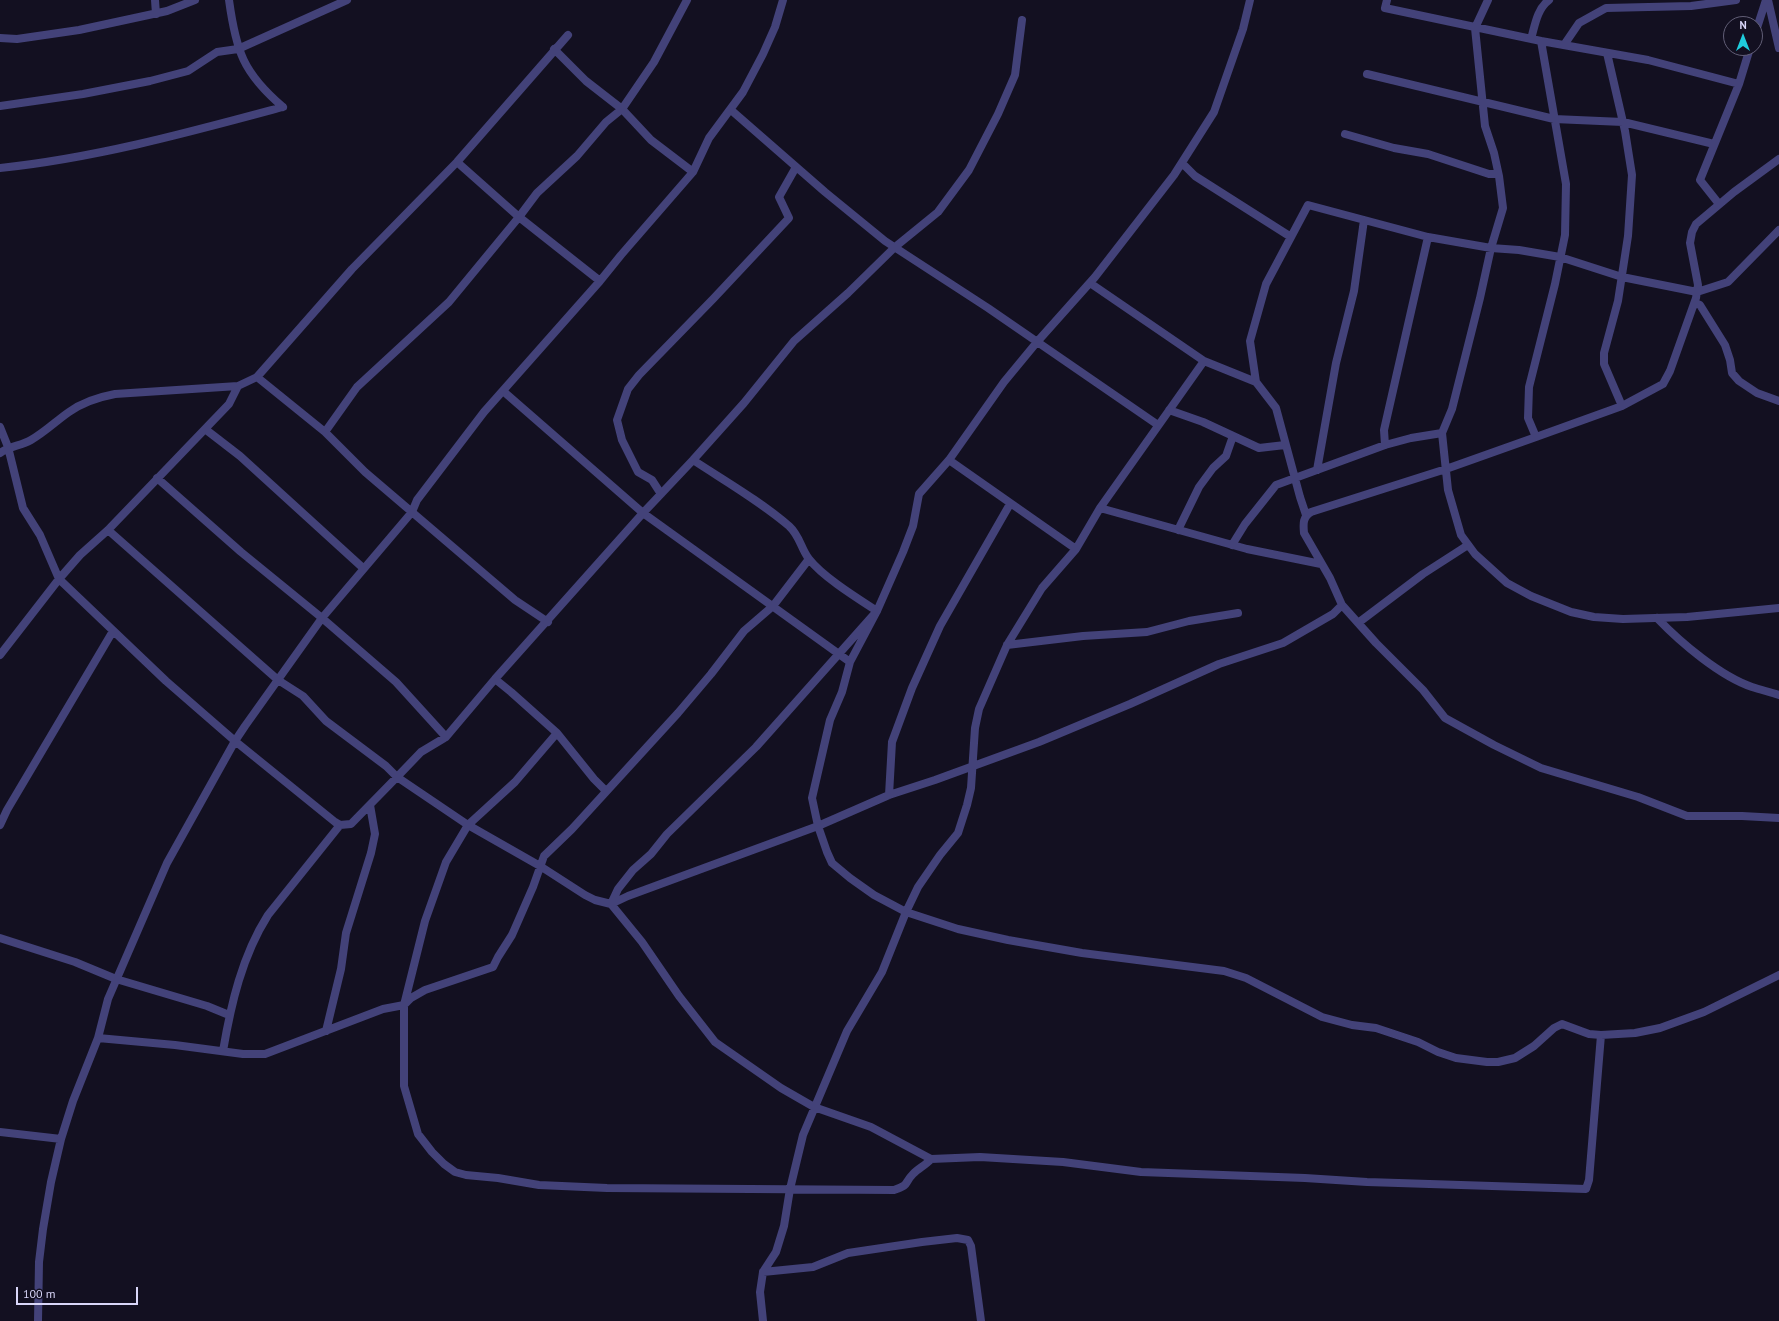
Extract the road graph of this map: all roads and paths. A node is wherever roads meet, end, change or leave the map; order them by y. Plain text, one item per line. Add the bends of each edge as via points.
1 (155, 0) edge
2 (195, 0) edge
3 (229, 0) edge
4 (347, 0) edge
5 (687, 0) edge
6 (784, 0) edge
7 (1250, 0) edge
8 (1387, 0) edge
9 (1488, 0) edge
10 (1549, 0) edge
11 (1736, 0) edge
12 (1767, 0) edge
13 (156, 14) junction
14 (1761, 16) edge
15 (1022, 20) dead end
16 (1475, 28) junction
17 (568, 34) dead end
18 (0, 38) edge
19 (1531, 39) junction
20 (1541, 41) junction
21 (1564, 45) junction
22 (1779, 48) edge
23 (238, 50) junction
24 (554, 50) junction
25 (1607, 53) junction
26 (1747, 56) edge
27 (1367, 74) dead end
28 (1738, 84) junction
29 (1482, 102) junction
30 (0, 106) edge
31 (622, 109) junction
32 (731, 110) junction
33 (1554, 119) junction
34 (1623, 122) junction
35 (1345, 134) dead end
36 (1714, 144) junction
37 (1779, 159) edge
38 (457, 162) junction
39 (1182, 164) junction
40 (796, 167) junction
41 (0, 168) edge
42 (693, 172) junction
43 (1498, 174) junction
44 (1719, 204) junction
45 (519, 217) junction
46 (1364, 220) junction
47 (1779, 230) edge
48 (1291, 237) junction
49 (1428, 237) junction
50 (895, 247) junction
51 (1491, 248) junction
52 (1560, 257) junction
53 (1622, 277) junction
54 (600, 282) junction
55 (1090, 283) junction
56 (1697, 292) junction
57 (1695, 303) junction
58 (1037, 342) junction
59 (1204, 360) junction
60 (257, 377) junction
61 (1256, 382) junction
62 (238, 386) junction
63 (502, 391) junction
64 (1779, 401) edge
65 (1622, 406) junction
66 (1169, 410) junction
67 (1158, 425) junction
68 (0, 427) edge
69 (205, 429) junction
70 (325, 432) junction
71 (1442, 433) junction
72 (1233, 436) junction
73 (1536, 437) junction
74 (1385, 444) junction
75 (1285, 446) junction
76 (8, 447) junction
77 (0, 453) edge
78 (693, 460) junction
79 (949, 460) junction
80 (1446, 469) junction
81 (1317, 470) junction
82 (1295, 477) junction
83 (157, 478) junction
84 (661, 494) junction
85 (1010, 504) junction
86 (1100, 508) junction
87 (412, 512) junction
88 (643, 513) junction
89 (1306, 515) junction
90 (108, 530) junction
91 (1178, 530) junction
92 (1232, 545) junction
93 (1468, 545) junction
94 (1076, 549) junction
95 (809, 559) junction
96 (1321, 564) junction
97 (363, 568) junction
98 (59, 579) junction
99 (1342, 605) junction
100 (773, 606) junction
101 (1779, 608) edge
102 (877, 611) junction
103 (1238, 613) dead end
104 (322, 618) junction
105 (1657, 618) junction
106 (548, 622) junction
107 (1358, 623) junction
108 (113, 631) junction
109 (1007, 645) junction
110 (840, 654) junction
111 (0, 655) edge
112 (850, 662) junction
113 (495, 679) junction
114 (278, 680) junction
115 (1779, 694) edge
116 (556, 733) junction
117 (446, 737) junction
118 (235, 741) junction
119 (972, 766) junction
120 (397, 777) junction
121 (606, 791) junction
122 (889, 795) junction
123 (370, 805) junction
124 (1779, 818) edge
125 (0, 825) edge
126 (340, 825) junction
127 (468, 825) junction
128 (818, 826) junction
129 (540, 866) junction
130 (612, 904) junction
131 (906, 912) junction
132 (0, 938) edge
133 (1779, 974) edge
134 (116, 980) junction
135 (404, 1005) junction
136 (229, 1015) junction
137 (326, 1031) junction
138 (1601, 1035) junction
139 (98, 1038) junction
140 (223, 1051) junction
141 (814, 1108) junction
142 (0, 1132) edge
143 (61, 1139) junction
144 (932, 1159) junction
145 (790, 1190) junction
146 (762, 1272) junction
147 (38, 1321) edge
148 (763, 1321) edge
149 (981, 1321) edge

1 - 13 street
2 - 13 street
3 - 23 street
4 - 23 street
5 - 31 street via 654,62
6 - 32 street via 763,54
7 - 39 street via 1244,29 1214,112
8 - 16 street via 1385,8
9 - 16 street
10 - 19 street via 1542,5 1536,18
11 - 21 street via 1691,6 1606,8 1579,23
12 - 14 street
12 - 22 street
13 - 18 street via 79,30 17,39
15 - 50 street via 1015,75 969,170 938,212
16 - 19 street
16 - 29 street
17 - 24 street
19 - 20 street
20 - 21 street
20 - 33 street
21 - 25 street
23 - 30 street via 217,52 188,71 150,81
23 - 41 street via 250,75 282,108 175,136 41,164
24 - 31 street via 586,81
24 - 38 street
25 - 28 street via 1648,60
25 - 34 street
26 - 28 street
27 - 29 street
28 - 36 street
29 - 33 street
29 - 43 street
31 - 42 street via 651,140
31 - 45 street via 537,193
32 - 40 street
32 - 42 street via 709,138
33 - 34 street
33 - 52 street via 1566,184 1565,235
34 - 36 street
34 - 53 street via 1632,175
35 - 43 street via 1394,148 1428,154 1489,174
36 - 44 street via 1700,180
37 - 44 street
38 - 45 street
38 - 60 street via 352,269
39 - 48 street via 1195,176
39 - 55 street
40 - 50 street
40 - 84 street via 779,197 789,218 638,375 628,389 617,420 622,440 638,472 652,480
42 - 54 street
43 - 51 street via 1503,208
44 - 56 street via 1696,224 1692,232 1690,243
45 - 54 street
45 - 70 street via 448,302 358,387
46 - 48 street via 1308,205
46 - 49 street
46 - 81 street via 1354,291 1336,362
47 - 56 street via 1728,282
48 - 61 street via 1266,284 1250,341
49 - 51 street
49 - 74 street via 1384,430
50 - 58 street
50 - 78 street via 794,341
51 - 52 street
51 - 71 street via 1452,410
52 - 53 street
52 - 73 street via 1529,387 1528,418
53 - 56 street
53 - 65 street via 1604,353 1604,364
54 - 63 street
55 - 58 street
55 - 59 street
56 - 57 street
57 - 64 street via 1700,305 1725,345 1732,373 1757,393
57 - 65 street via 1663,384
58 - 67 street
58 - 79 street via 1004,382
59 - 61 street
59 - 66 street
60 - 62 street
60 - 70 street
61 - 75 street via 1276,408
62 - 69 street via 229,404
62 - 76 street via 115,394 97,398 69,412 32,439
63 - 87 street via 440,469 417,500
63 - 88 street
65 - 73 street
66 - 67 street
66 - 72 street
67 - 86 street
68 - 76 street
69 - 83 street
69 - 97 street via 240,456
70 - 87 street via 365,472
71 - 74 street
71 - 80 street
72 - 75 street via 1259,448
72 - 91 street via 1226,456 1199,487
73 - 80 street
74 - 81 street
75 - 82 street
76 - 77 street
76 - 98 street via 23,508 40,535
78 - 84 street
78 - 95 street via 789,527 801,541
79 - 85 street
79 - 102 street via 919,494 913,526
80 - 89 street
80 - 93 street via 1451,504 1461,535
81 - 82 street
82 - 89 street
82 - 92 street via 1276,485
83 - 90 street
83 - 104 street via 241,552
84 - 88 street
85 - 94 street
85 - 122 street via 940,626 912,688 892,742
86 - 91 street
86 - 94 street
87 - 97 street
87 - 106 street via 515,600
88 - 100 street
88 - 106 street
89 - 96 street via 1304,533
90 - 98 street via 87,548
90 - 114 street
91 - 92 street
92 - 96 street
93 - 105 street via 1507,582 1549,604 1594,617
93 - 107 street via 1423,574
94 - 109 street via 1042,588
95 - 100 street
95 - 102 street via 833,580
96 - 99 street
97 - 104 street
98 - 108 street
98 - 111 street
99 - 107 street
99 - 119 street via 1333,614 1283,643 1219,664 1039,742
100 - 110 street
100 - 121 street via 744,631 687,702
101 - 105 street
102 - 110 street
102 - 112 street
103 - 109 street via 1184,622 1147,632
104 - 114 street
104 - 117 street via 396,682
105 - 115 street via 1676,638 1733,678
106 - 113 street
107 - 124 street via 1423,690 1445,718 1541,768 1638,797 1687,816
108 - 118 street
108 - 125 street
109 - 119 street via 979,709 974,728
110 - 112 street
110 - 130 street via 756,747 633,870 618,889
112 - 128 street via 842,692 830,720 812,798
113 - 116 street
113 - 117 street
114 - 118 street
114 - 120 street via 303,696 326,721
116 - 121 street
116 - 127 street via 515,782
117 - 120 street via 421,752
118 - 126 street
118 - 134 street via 167,862
119 - 122 street
119 - 131 street via 968,806 958,833 918,887
120 - 123 street
120 - 127 street
121 - 129 street via 544,856
122 - 128 street
123 - 126 street via 351,824
123 - 137 street via 375,834 373,847 346,933 341,969
126 - 136 street via 260,928 249,951
127 - 129 street
127 - 135 street via 446,862 425,921
128 - 130 street
128 - 131 street via 832,862 850,878
129 - 130 street via 585,895
129 - 135 street via 512,935 493,967 425,990 410,998
130 - 141 street via 715,1042
131 - 138 street via 958,929 1008,940 1089,954 1224,971 1246,978 1322,1017 1376,1028 1418,1042 1438,1052 1470,1060 1498,1062 1515,1058 1562,1024 1589,1034
131 - 141 street via 882,972 847,1031
132 - 134 street via 75,962
133 - 138 street via 1728,1001 1681,1021 1635,1033
134 - 136 street
134 - 139 street via 108,999
135 - 137 street via 383,1009
135 - 145 street via 404,1086 418,1134 432,1152 455,1172 546,1185
136 - 140 street
137 - 140 street via 265,1054
138 - 144 street via 1589,1180 1586,1189 1375,1183 1141,1172 1063,1162 980,1157
139 - 140 street
139 - 143 street
141 - 144 street via 871,1127
141 - 145 street via 803,1135
142 - 143 street
143 - 147 street via 43,1229 39,1262
144 - 145 street via 913,1174 906,1186 894,1190
145 - 146 street via 784,1226 776,1252
146 - 148 street via 760,1292
146 - 149 street via 813,1267 848,1253 957,1238 968,1240 971,1246

